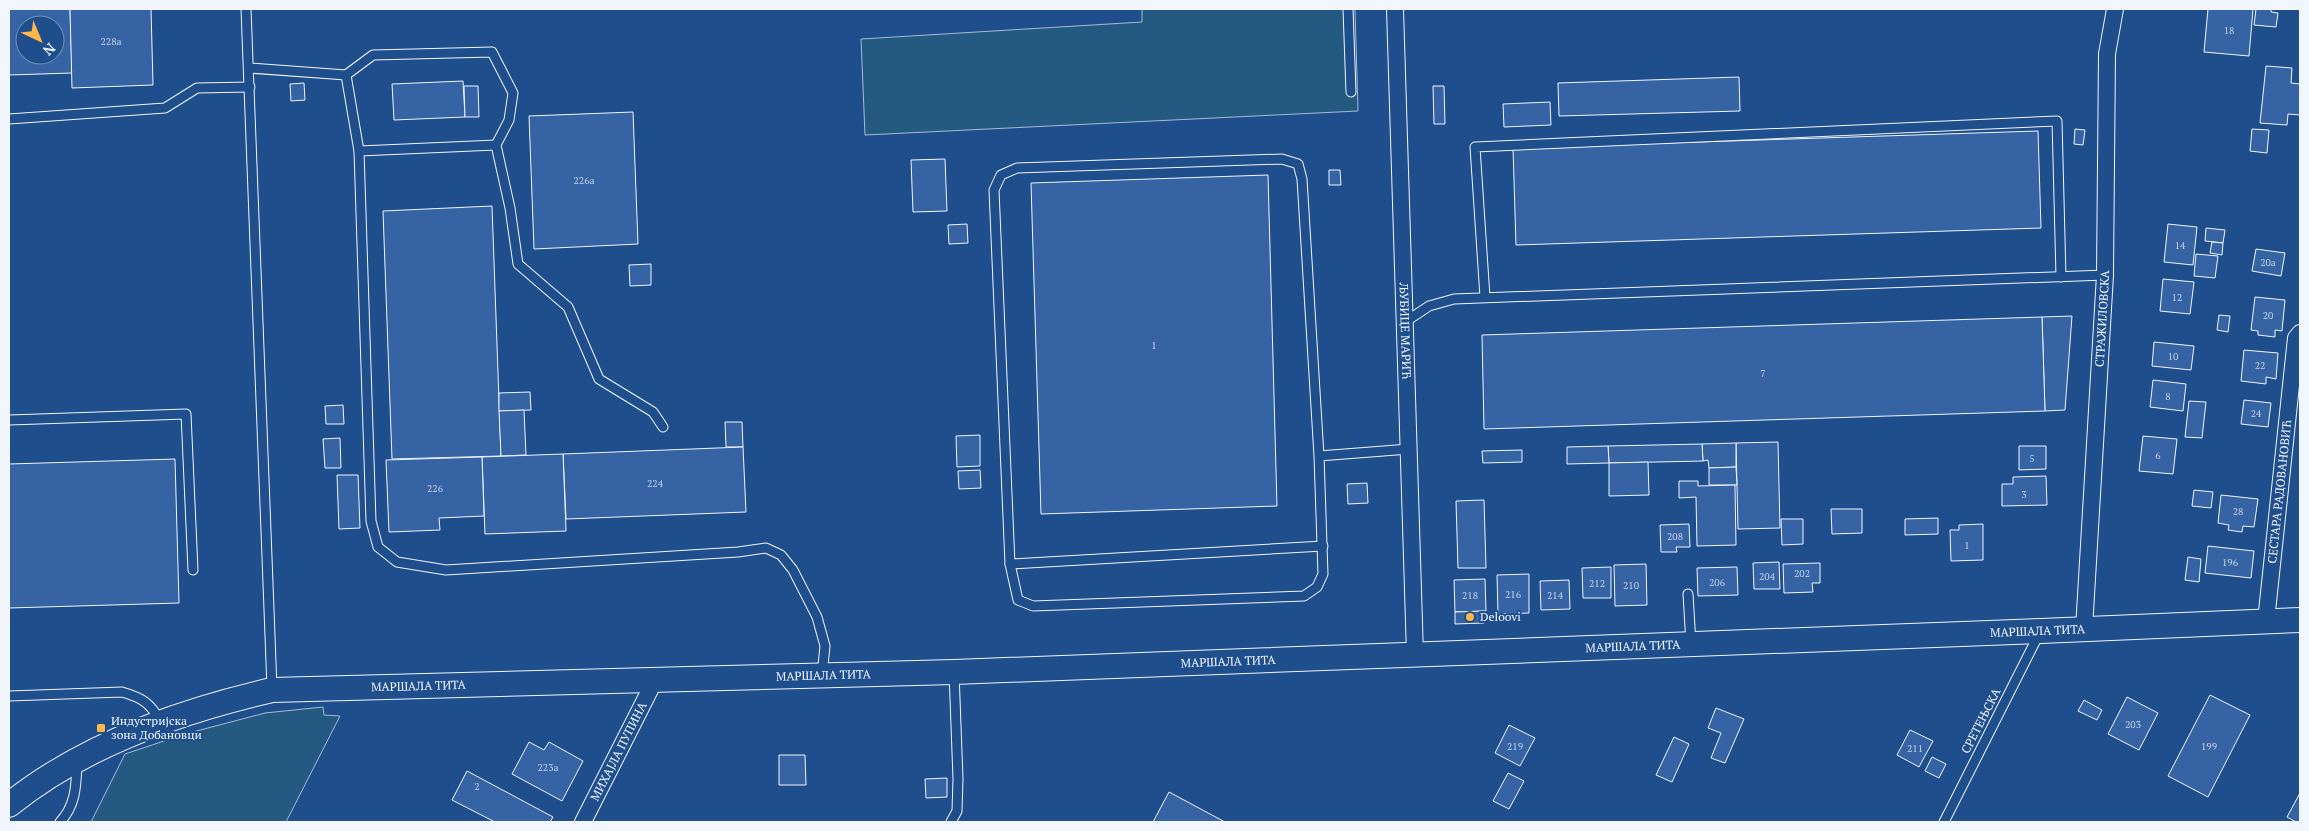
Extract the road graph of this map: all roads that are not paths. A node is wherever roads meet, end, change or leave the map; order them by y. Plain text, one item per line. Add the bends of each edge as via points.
1 (246, 9) edge
2 (1348, 9) edge
3 (1395, 9) edge
4 (2115, 9) edge
5 (249, 68) junction
6 (346, 75) junction
7 (250, 87) junction
8 (1351, 92) dead end
9 (9, 119) edge
10 (496, 145) junction
11 (359, 151) junction
12 (2105, 275) junction
13 (2061, 277) junction
14 (1484, 298) junction
15 (1405, 322) junction
16 (2300, 333) edge
17 (9, 420) edge
18 (663, 427) dead end
19 (1408, 449) junction
20 (1319, 456) junction
21 (1323, 546) junction
22 (1010, 564) junction
23 (192, 570) dead end
24 (1688, 594) dead end
25 (2300, 620) edge
26 (2266, 621) junction
27 (2084, 630) junction
28 (2040, 631) junction
29 (1691, 644) junction
30 (1414, 655) junction
31 (954, 672) junction
32 (822, 675) junction
33 (655, 680) junction
34 (272, 690) junction
35 (9, 696) edge
36 (161, 723) junction
37 (77, 761) junction
38 (9, 805) edge
39 (60, 822) edge
40 (583, 822) edge
41 (951, 822) edge
42 (1944, 822) edge

1 - 5 lane
2 - 8 lane
3 - 15 street, ЉУБИЦЕ МАРИЋ
4 - 12 street, СТРАЖИЛОВСКА via 2107,54
5 - 6 lane
5 - 7 lane
6 - 10 lane via 373,55 492,52 513,93 509,120
6 - 11 lane
7 - 9 lane via 197,88 165,108
7 - 34 lane
10 - 11 lane
10 - 18 lane via 518,264 568,307 599,379 653,412
11 - 32 lane via 371,521 378,547 397,562 446,570 766,548 782,555 818,617 825,646
12 - 13 lane
12 - 27 street, СТРАЖИЛОВСКА
13 - 14 lane
13 - 14 lane via 2057,121 1475,146
14 - 15 lane via 1454,299 1429,306
15 - 19 street, ЉУБИЦЕ МАРИЋ
16 - 26 street, СЕСТАРА РАДОВАНОВИЋ via 2296,338
17 - 23 lane via 186,414
19 - 20 lane
19 - 30 street, ЉУБИЦЕ МАРИЋ
20 - 21 lane
20 - 22 lane via 1302,179 1298,164 1282,159 1017,168 1001,175 994,190
21 - 22 lane
21 - 22 lane via 1323,574 1317,587 1304,596 1033,606 1018,600
24 - 29 lane
25 - 26 main road, МАРШАЛА ТИТА
26 - 27 main road, МАРШАЛА ТИТА
27 - 28 main road, МАРШАЛА ТИТА
28 - 29 main road, МАРШАЛА ТИТА
28 - 42 lane, СРЕТЕЊСКА
29 - 30 main road, МАРШАЛА ТИТА
30 - 31 main road, МАРШАЛА ТИТА
31 - 32 main road, МАРШАЛА ТИТА
31 - 41 lane via 958,779 957,811
32 - 33 main road, МАРШАЛА ТИТА
33 - 34 main road, МАРШАЛА ТИТА
33 - 40 street, МИХАЈЛА ПУПИНА
34 - 36 main road, МАРШАЛА ТИТА
35 - 36 lane via 122,692 139,697 153,708
36 - 37 main road, МАРШАЛА ТИТА
37 - 38 main road, МАРШАЛА ТИТА
37 - 39 lane via 73,805

